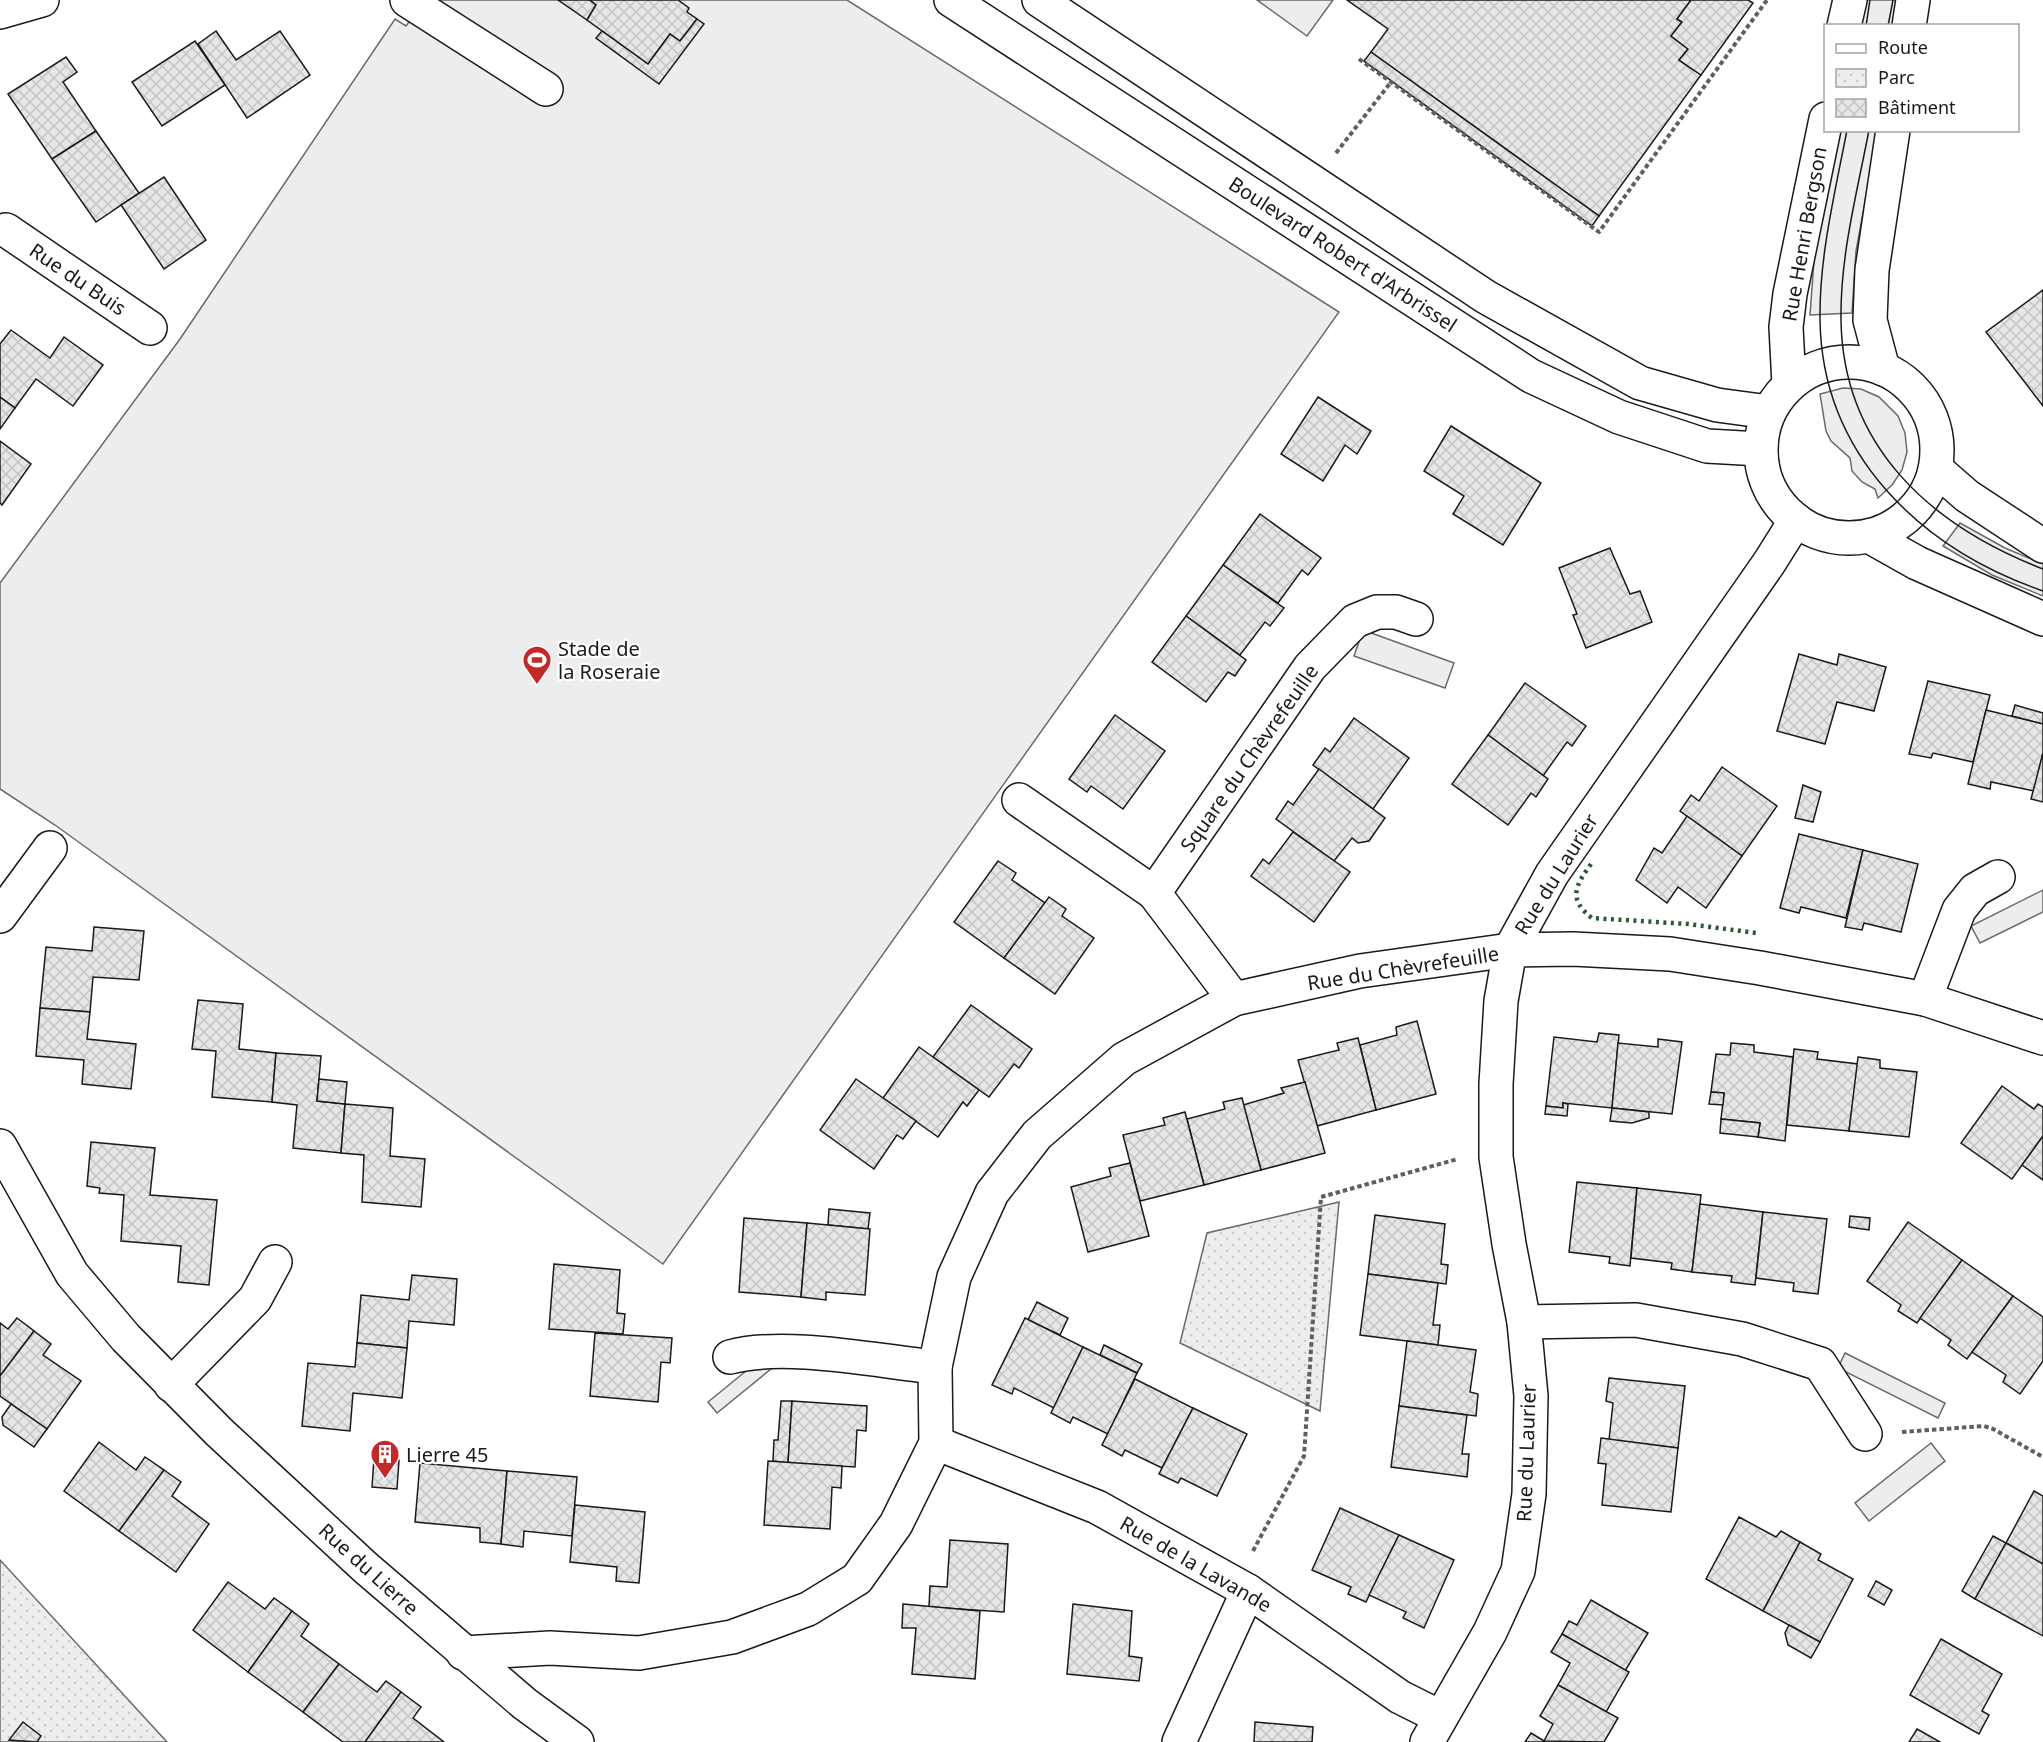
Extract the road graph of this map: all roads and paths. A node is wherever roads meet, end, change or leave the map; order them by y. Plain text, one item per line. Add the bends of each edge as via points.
1 (42, 0) edge
2 (407, 0) edge
3 (1039, 0) edge
4 (1767, 0) edge
5 (1850, 0) edge
6 (1913, 0) edge
7 (958, 2) edge
8 (0, 12) edge
9 (1845, 24) edge
10 (1909, 24) edge
11 (1359, 59) dead end
12 (1391, 82) junction
13 (546, 89) dead end
14 (1824, 129) edge
15 (1893, 132) edge
16 (1312, 184) junction
17 (2, 228) edge
18 (150, 328) dead end
19 (1883, 369) junction
20 (1789, 385) junction
21 (1769, 412) junction
22 (1760, 449) junction
23 (1936, 469) junction
24 (1796, 520) junction
25 (1869, 536) junction
26 (2043, 546) edge
27 (1416, 619) dead end
28 (2043, 619) edge
29 (1019, 800) dead end
30 (50, 848) dead end
31 (1998, 877) dead end
32 (1154, 893) junction
33 (0, 916) edge
34 (1510, 950) junction
35 (1234, 999) junction
36 (1925, 999) junction
37 (2043, 1038) edge
38 (0, 1146) edge
39 (1465, 1157) dead end
40 (275, 1262) dead end
41 (1524, 1322) junction
42 (730, 1357) dead end
43 (935, 1367) junction
44 (171, 1384) junction
45 (1865, 1434) joint
46 (936, 1443) junction
47 (2043, 1457) edge
48 (1252, 1553) dead end
49 (1248, 1591) junction
50 (463, 1653) junction
51 (1433, 1729) edge
52 (577, 1742) edge
53 (1179, 1742) edge

1 - 8 street
2 - 13 street
3 - 16 street
4 - 12 path via 1599,232
5 - 9 street
6 - 10 street
7 - 22 street, Boulevard Robert d'Arbrissel via 1531,376 1619,417 1707,446
11 - 12 path
12 - 16 path
14 - 20 street, Rue Henri Bergson via 1790,294 1786,327
15 - 19 street via 1872,270 1870,320
16 - 21 street via 1486,297 1640,383 1717,405
17 - 18 street, Rue du Buis
19 - 20 street via 1859,362 1825,364
19 - 23 street via 1905,383 1923,402 1933,426
20 - 21 street
21 - 22 street
22 - 24 street via 1764,476 1776,501
23 - 25 street via 1922,499 1908,515
23 - 26 street via 1967,496
24 - 25 street via 1818,533 1843,538
24 - 34 street, Rue du Laurier via 1552,874
25 - 28 street via 1917,563
27 - 32 street, Square du Chèvrefeuille via 1396,612 1377,612 1355,621 1310,667
29 - 32 street
30 - 33 street
31 - 36 street via 1975,890 1959,910
32 - 35 street
34 - 35 street, Rue du Chèvrefeuille via 1360,970
34 - 36 street, Rue du Chèvrefeuille via 1670,954
34 - 41 street, Rue du Laurier via 1501,1000 1496,1157
35 - 43 street, Rue du Chèvrefeuille via 1124,1059 1037,1135 992,1192 954,1277
36 - 37 street, Rue du Chèvrefeuille
38 - 44 street, Rue du Lierre via 72,1274
39 - 48 path via 1321,1197 1304,1456
40 - 44 street via 255,1299
41 - 45 street via 1636,1320 1742,1339 1820,1364
41 - 51 street, Rue du Laurier via 1531,1396 1529,1494 1518,1571 1490,1632
42 - 43 street via 752,1351 780,1351
43 - 46 street, Rue du Chèvrefeuille
44 - 50 street, Rue du Lierre via 366,1568
45 - 47 path via 1984,1426
46 - 49 street, Rue de la Lavande via 1097,1508
46 - 50 street, Rue du Chèvrefeuille via 896,1524 856,1579 808,1609 732,1637 639,1653 550,1648
49 - 51 street, Rue de la Lavande via 1400,1697
49 - 53 street
50 - 52 street, Rue du Lierre

